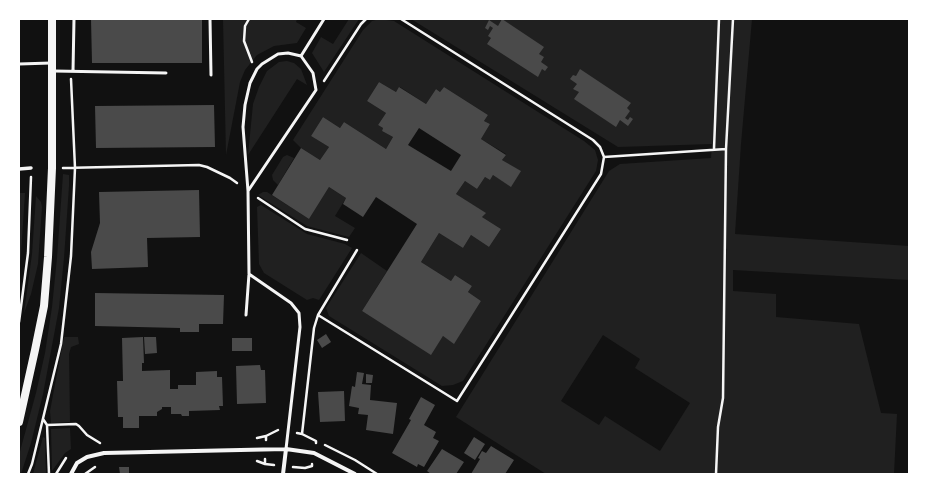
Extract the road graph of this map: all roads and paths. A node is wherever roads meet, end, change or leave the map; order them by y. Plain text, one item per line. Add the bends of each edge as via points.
1 (52, 19) edge
2 (74, 19) edge
3 (210, 19) edge
4 (249, 19) edge
5 (324, 19) edge
6 (366, 19) edge
7 (401, 19) edge
8 (719, 19) edge
9 (733, 19) edge
10 (301, 56) junction
11 (19, 64) edge
12 (51, 67) junction
13 (257, 69) junction
14 (71, 71) junction
15 (166, 72) dead end
16 (211, 75) dead end
17 (316, 90) junction
18 (714, 149) junction
19 (726, 149) junction
20 (604, 157) junction
21 (31, 168) dead end
22 (76, 168) junction
23 (19, 169) edge
24 (248, 191) junction
25 (30, 200) dead end
26 (347, 240) dead end
27 (357, 250) dead end
28 (249, 274) junction
29 (318, 314) junction
30 (246, 315) dead end
31 (19, 322) edge
32 (43, 419) junction
33 (19, 422) edge
34 (47, 425) junction
35 (302, 434) dead end
36 (104, 443) dead end
37 (286, 449) junction
38 (98, 465) dead end
39 (28, 474) edge
40 (49, 474) edge
41 (71, 474) edge
42 (85, 474) edge
43 (283, 474) edge
44 (356, 474) edge
45 (716, 474) edge

1 - 12 main road
2 - 14 lane
3 - 16 lane
4 - 13 path via 245,26 244,41
5 - 10 lane
6 - 17 path
7 - 20 path via 584,134 600,147
8 - 18 path
9 - 19 path
10 - 13 lane via 288,52 278,54
10 - 17 lane via 313,73
11 - 12 lane
12 - 14 lane
12 - 33 main road via 52,168 44,306
13 - 24 lane via 250,83 243,127
14 - 15 lane
14 - 22 path
17 - 24 lane
18 - 19 path
18 - 20 path
19 - 45 path via 723,398 718,427
20 - 29 path via 601,174 457,401
21 - 23 street
22 - 24 path via 199,165 230,178
22 - 32 path via 71,256 61,344
24 - 26 path via 305,229
24 - 28 lane
25 - 31 path via 28,253
27 - 29 path
28 - 30 lane
28 - 37 lane via 292,303 299,313 300,327
29 - 35 path via 314,328
32 - 34 path
32 - 39 path
34 - 36 path via 76,424 93,440
34 - 40 path
37 - 41 street via 104,453 87,457 77,463
37 - 43 street
37 - 44 street via 314,453
38 - 42 path

